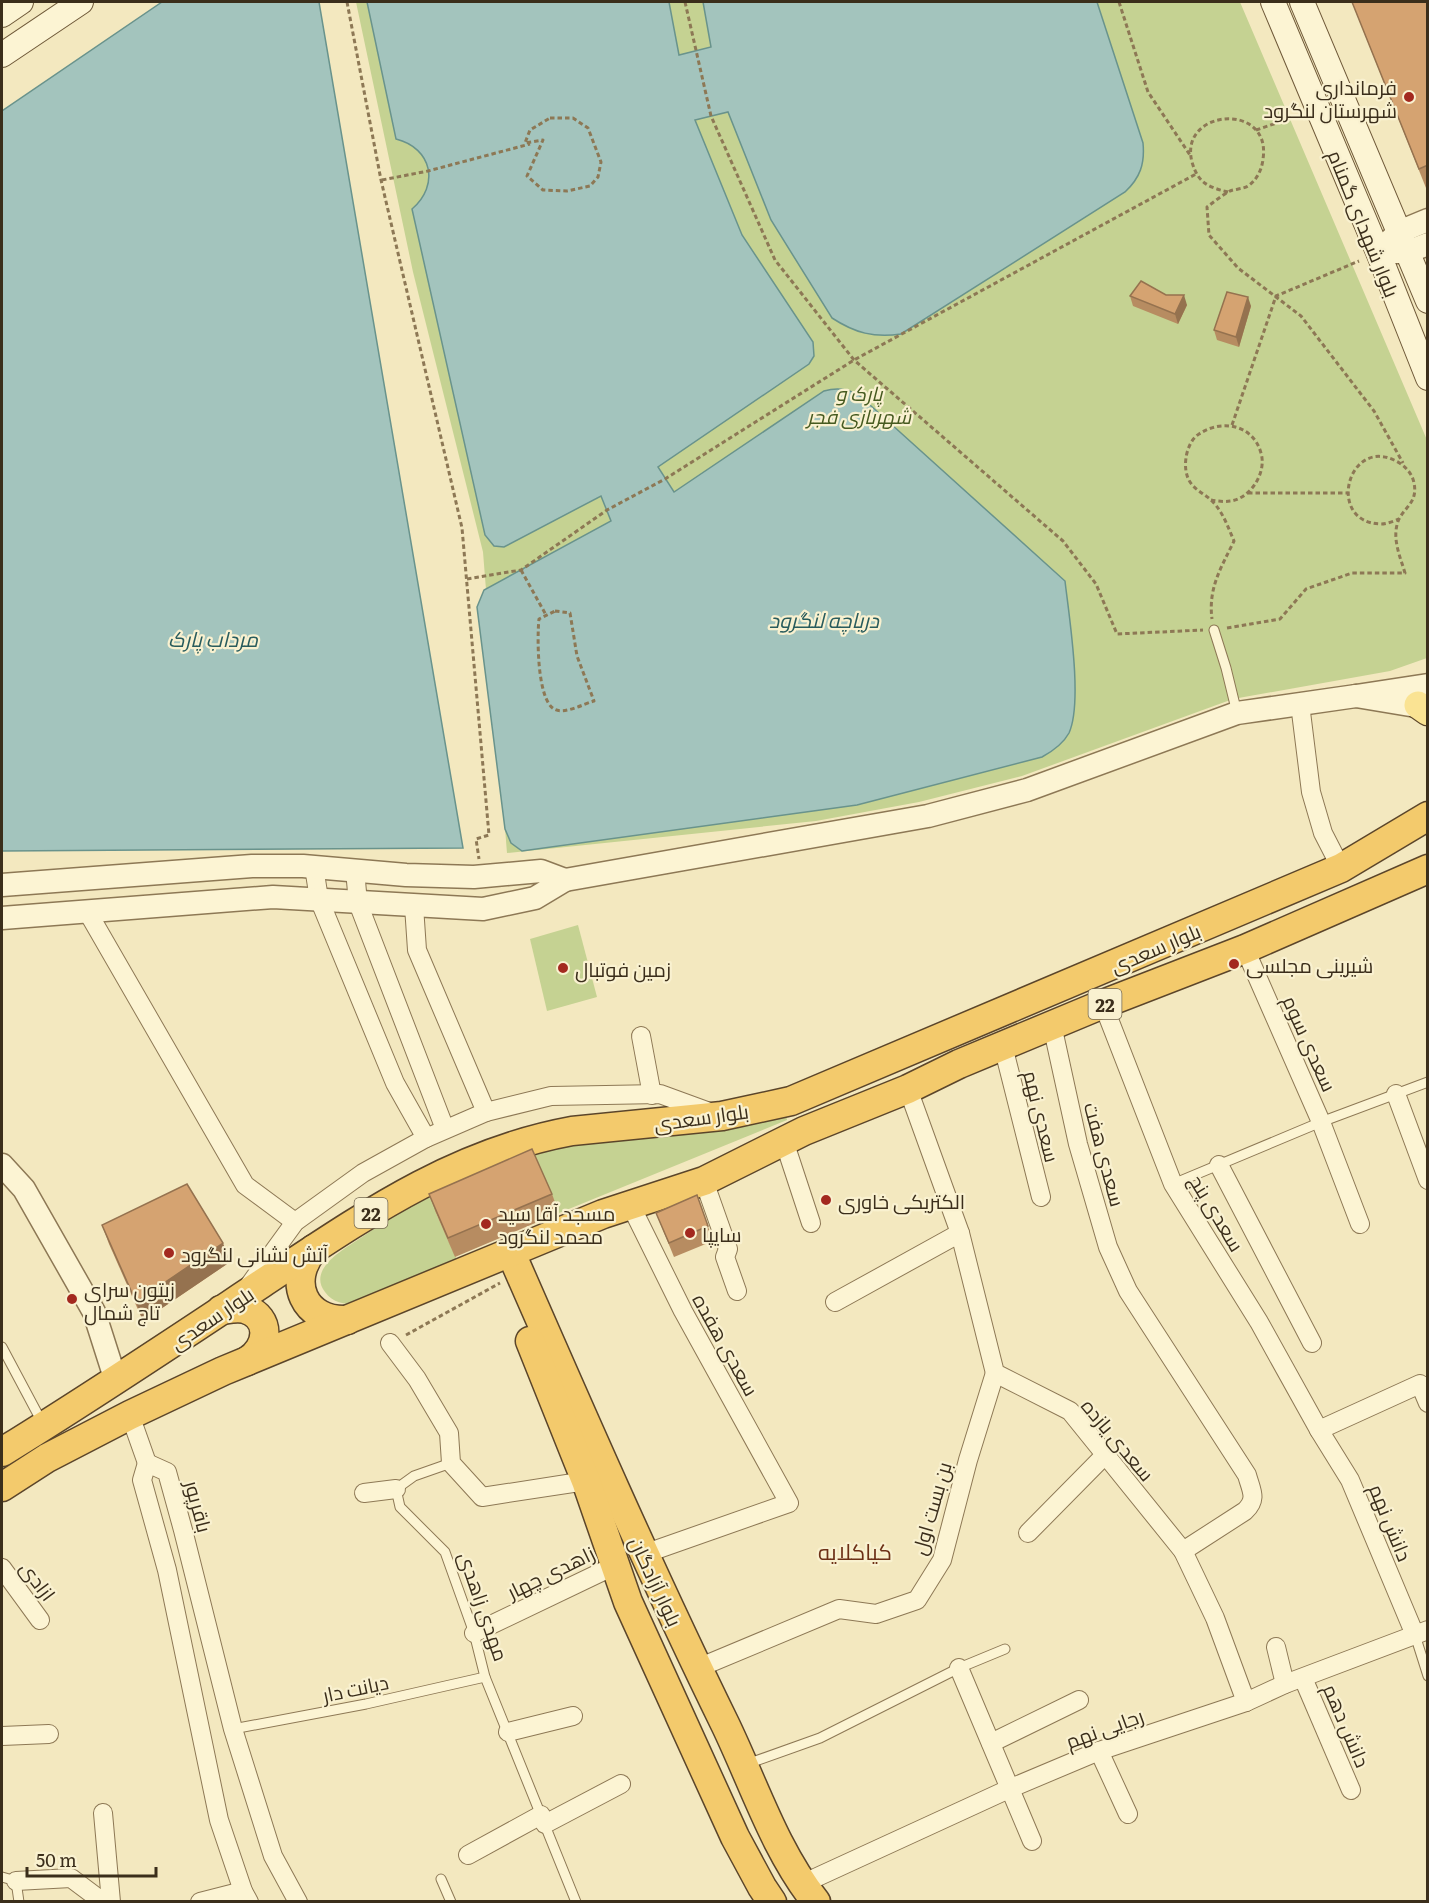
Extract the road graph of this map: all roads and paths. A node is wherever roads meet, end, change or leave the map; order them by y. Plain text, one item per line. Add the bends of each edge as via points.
1 (21, 2) edge
2 (81, 2) edge
3 (347, 2) edge
4 (686, 2) edge
5 (1119, 2) edge
6 (1273, 2) edge
7 (1302, 2) edge
8 (2, 15) edge
9 (2, 55) edge
10 (1318, 108) junction
11 (1256, 130) junction
12 (543, 140) junction
13 (1190, 155) junction
14 (1196, 174) junction
15 (381, 180) junction
16 (1228, 192) junction
17 (1428, 220) edge
18 (1411, 243) edge
19 (1378, 252) junction
20 (1276, 296) junction
21 (1428, 301) edge
22 (854, 360) junction
23 (1428, 378) edge
24 (1232, 425) junction
25 (1404, 465) junction
26 (1248, 493) junction
27 (1347, 493) junction
28 (1211, 500) junction
29 (1399, 519) junction
30 (521, 570) junction
31 (466, 579) junction
32 (546, 615) junction
33 (1214, 630) junction
34 (1425, 703) edge
35 (1300, 704) junction
36 (1237, 713) junction
37 (1422, 817) edge
38 (314, 867) junction
39 (1341, 868) junction
40 (1428, 868) edge
41 (355, 870) junction
42 (474, 878) junction
43 (565, 880) junction
44 (2, 885) edge
45 (318, 899) junction
46 (358, 903) junction
47 (414, 906) junction
48 (87, 911) junction
49 (2, 918) edge
50 (1245, 949) junction
51 (1103, 1004) junction
52 (1052, 1025) junction
53 (641, 1036) dead end
54 (1003, 1046) junction
55 (1428, 1082) edge
56 (908, 1089) junction
57 (1396, 1094) junction
58 (652, 1095) junction
59 (486, 1112) junction
60 (722, 1116) junction
61 (1322, 1122) junction
62 (445, 1129) junction
63 (426, 1138) junction
64 (784, 1141) junction
65 (2, 1165) edge
66 (1219, 1165) junction
67 (1428, 1180) edge
68 (704, 1181) junction
69 (1173, 1184) junction
70 (1041, 1197) dead end
71 (630, 1204) junction
72 (295, 1222) junction
73 (811, 1223) dead end
74 (1360, 1224) dead end
75 (960, 1233) junction
76 (314, 1249) junction
77 (505, 1264) junction
78 (737, 1291) dead end
79 (835, 1302) dead end
80 (231, 1304) junction
81 (347, 1320) junction
82 (1312, 1342) dead end
83 (390, 1343) joint
84 (2, 1347) edge
85 (247, 1361) junction
86 (995, 1373) junction
87 (116, 1381) junction
88 (1428, 1403) edge
89 (130, 1415) junction
90 (44, 1426) junction
91 (1319, 1430) junction
92 (2, 1452) edge
93 (1104, 1456) junction
94 (147, 1463) junction
95 (451, 1463) junction
96 (586, 1481) junction
97 (2, 1487) edge
98 (396, 1489) junction
99 (364, 1493) dead end
100 (1028, 1533) dead end
101 (1183, 1551) junction
102 (644, 1554) junction
103 (614, 1566) junction
104 (2, 1568) edge
105 (40, 1620) dead end
106 (474, 1633) junction
107 (1421, 1633) edge
108 (1276, 1647) dead end
109 (1005, 1649) dead end
110 (698, 1668) junction
111 (959, 1668) junction
112 (1428, 1676) edge
113 (485, 1677) junction
114 (1303, 1678) junction
115 (1285, 1684) junction
116 (1079, 1700) dead end
117 (1246, 1702) junction
118 (573, 1716) dead end
119 (233, 1730) junction
120 (508, 1732) junction
121 (49, 1734) dead end
122 (2, 1736) edge
123 (991, 1743) junction
124 (1099, 1751) junction
125 (744, 1765) junction
126 (621, 1784) dead end
127 (1011, 1788) junction
128 (1351, 1790) dead end
129 (103, 1813) dead end
130 (1128, 1814) dead end
131 (543, 1820) junction
132 (1032, 1840) dead end
133 (468, 1855) dead end
134 (9, 1879) edge
135 (441, 1879) dead end
136 (809, 1893) edge
137 (246, 1896) edge
138 (19, 1902) edge
139 (103, 1902) edge
140 (111, 1902) edge
141 (200, 1902) edge
142 (298, 1902) edge
143 (451, 1902) edge
144 (576, 1902) edge
145 (772, 1902) edge

1 - 8 main road
2 - 9 main road
3 - 15 path
4 - 22 path via 711,116 775,260
5 - 13 path via 1148,92
6 - 10 main road, بلوار شهدای گمنام
7 - 18 main road, بلوار شهدای گمنام
10 - 11 path
10 - 19 main road, بلوار شهدای گمنام
11 - 13 path via 1242,120 1224,117 1207,124 1195,137
11 - 16 path via 1265,149 1262,170 1248,186
12 - 12 path via 527,176 543,190 567,191 590,186 598,177 601,162 588,128 573,118 550,118 530,130 525,143
12 - 15 path
13 - 14 path
14 - 16 path via 1209,187
14 - 22 path
15 - 31 path via 462,528
16 - 20 path via 1207,207 1209,235 1238,268
17 - 18 street
18 - 19 street
18 - 21 main road, بلوار شهدای گمنام
19 - 20 path
19 - 23 main road, بلوار شهدای گمنام
20 - 24 path
20 - 25 path via 1301,316 1374,411
22 - 30 path via 665,479 607,510
22 - 33 path via 1063,541 1096,584 1117,634
24 - 26 path via 1251,435 1262,454 1261,476
24 - 28 path via 1212,426 1196,436 1186,453 1186,472 1195,490
25 - 27 path via 1386,457 1366,459 1352,473
25 - 29 path via 1414,483 1412,503
26 - 27 path
26 - 28 path via 1231,502
27 - 29 path via 1352,509 1365,521 1382,524
28 - 33 path via 1234,541 1213,584 1210,608
29 - 33 path via 1395,539 1405,573 1352,573 1306,589 1280,619
30 - 31 path
30 - 32 path
31 - 42 path via 489,835 476,839 479,861
32 - 32 path via 539,619 537,644 546,700 553,709 562,711 594,701 577,656 570,613 555,610
33 - 36 lane
34 - 35 street via 1356,696
35 - 36 street
35 - 39 street via 1311,792 1323,833
36 - 43 street via 1027,790 928,816
37 - 39 highway, بلوار سعدی / 22
38 - 41 street
38 - 44 street via 252,866
38 - 45 street
39 - 60 highway, بلوار سعدی / 22 via 791,1101
40 - 50 highway, بلوار سعدی / 22
41 - 42 street
41 - 46 street
42 - 43 street via 541,871
43 - 47 street via 536,898 483,909
45 - 46 street
45 - 48 street via 273,897
45 - 63 street via 395,1083
46 - 47 street
46 - 62 street
47 - 59 street via 417,950
48 - 49 street
48 - 72 street via 245,1185
50 - 51 highway, بلوار سعدی / 22
50 - 61 street, سعدی سوم
51 - 52 highway, بلوار سعدی / 22
51 - 69 street, سعدی پنج
52 - 54 highway, بلوار سعدی / 22
52 - 101 street, سعدی هفت via 1078,1144 1108,1247 1128,1291 1247,1475 1254,1498 1245,1511
53 - 58 street
54 - 56 highway, بلوار سعدی / 22
54 - 70 street, سعدی نهم
55 - 57 lane
56 - 64 highway, بلوار سعدی / 22
56 - 75 street
57 - 61 lane
57 - 67 street
58 - 59 street via 551,1096
58 - 60 street via 660,1094
59 - 62 street
60 - 76 highway, بلوار سعدی / 22 via 573,1131 514,1144 463,1163 418,1186
61 - 66 lane
61 - 74 street, سعدی سوم
62 - 63 street
63 - 72 street via 363,1173
64 - 68 highway, بلوار سعدی / 22
64 - 73 street
65 - 87 street via 24,1189 94,1312
66 - 69 lane
66 - 82 street
68 - 71 highway, بلوار سعدی / 22
68 - 78 street via 728,1249 725,1257
69 - 91 street, سعدی پنج via 1259,1322
71 - 77 highway, بلوار سعدی / 22
71 - 102 street, سعدی هفده via 683,1311 789,1503
72 - 80 street
75 - 79 street
75 - 86 street
76 - 80 highway, بلوار سعدی / 22
76 - 81 highway via 300,1272 301,1291 318,1314 337,1321
77 - 81 highway, بلوار سعدی / 22
77 - 83 path
77 - 96 highway, بلوار آزادگان
77 - 102 highway, بلوار آزادگان
80 - 85 highway via 255,1314 264,1330 265,1340
80 - 87 highway, بلوار سعدی / 22
81 - 85 highway, بلوار سعدی / 22
83 - 95 street via 449,1433
84 - 90 lane
85 - 89 highway, بلوار سعدی / 22
86 - 93 street, سعدی یازده via 1070,1411
86 - 110 street, بن بست اول via 942,1560 917,1600 876,1614 839,1609
87 - 90 highway, بلوار سعدی / 22
88 - 91 street via 1420,1384
89 - 94 street
89 - 97 highway, بلوار سعدی / 22
90 - 92 highway, بلوار سعدی / 22
91 - 107 street, دانش نهم via 1350,1480
93 - 100 street
93 - 101 street, سعدی یازده
94 - 119 street, باقرپور via 167,1472
94 - 137 street via 142,1480 167,1570 219,1820
95 - 96 street via 482,1497
95 - 98 lane via 414,1476
96 - 103 highway, بلوار آزادگان
98 - 99 street
98 - 106 lane, مهدی زاهدی via 400,1508 445,1552
101 - 117 street, سعدی یازده via 1215,1618
102 - 103 highway
102 - 110 highway, بلوار آزادگان
103 - 106 street, زاهدی چهار
103 - 145 highway, بلوار آزادگان via 735,1837
104 - 105 street, ازادی
106 - 113 lane, مهدی زاهدی
107 - 112 lane
107 - 114 street, رجایی نهم
108 - 115 street
109 - 111 lane
110 - 125 highway, بلوار آزادگان
111 - 123 street
111 - 125 lane via 820,1738
113 - 119 lane, دیانت دار
113 - 120 lane, مهدی زاهدی
114 - 115 street, رجایی نهم
114 - 128 street, دانش دهم
115 - 117 street, رجایی نهم
116 - 123 street
117 - 124 street, رجایی نهم
118 - 120 street
119 - 142 street, باقرپور via 273,1856
120 - 131 lane, مهدی زاهدی
121 - 122 street
123 - 127 street
124 - 127 street, رجایی نهم
124 - 130 street
125 - 136 highway, بلوار آزادگان via 767,1821
126 - 131 street
127 - 132 street
127 - 136 street, رجایی نهم
129 - 140 street
131 - 133 street
131 - 144 lane, مهدی زاهدی
134 - 138 lane
134 - 139 street via 71,1878
135 - 143 lane
137 - 141 street

